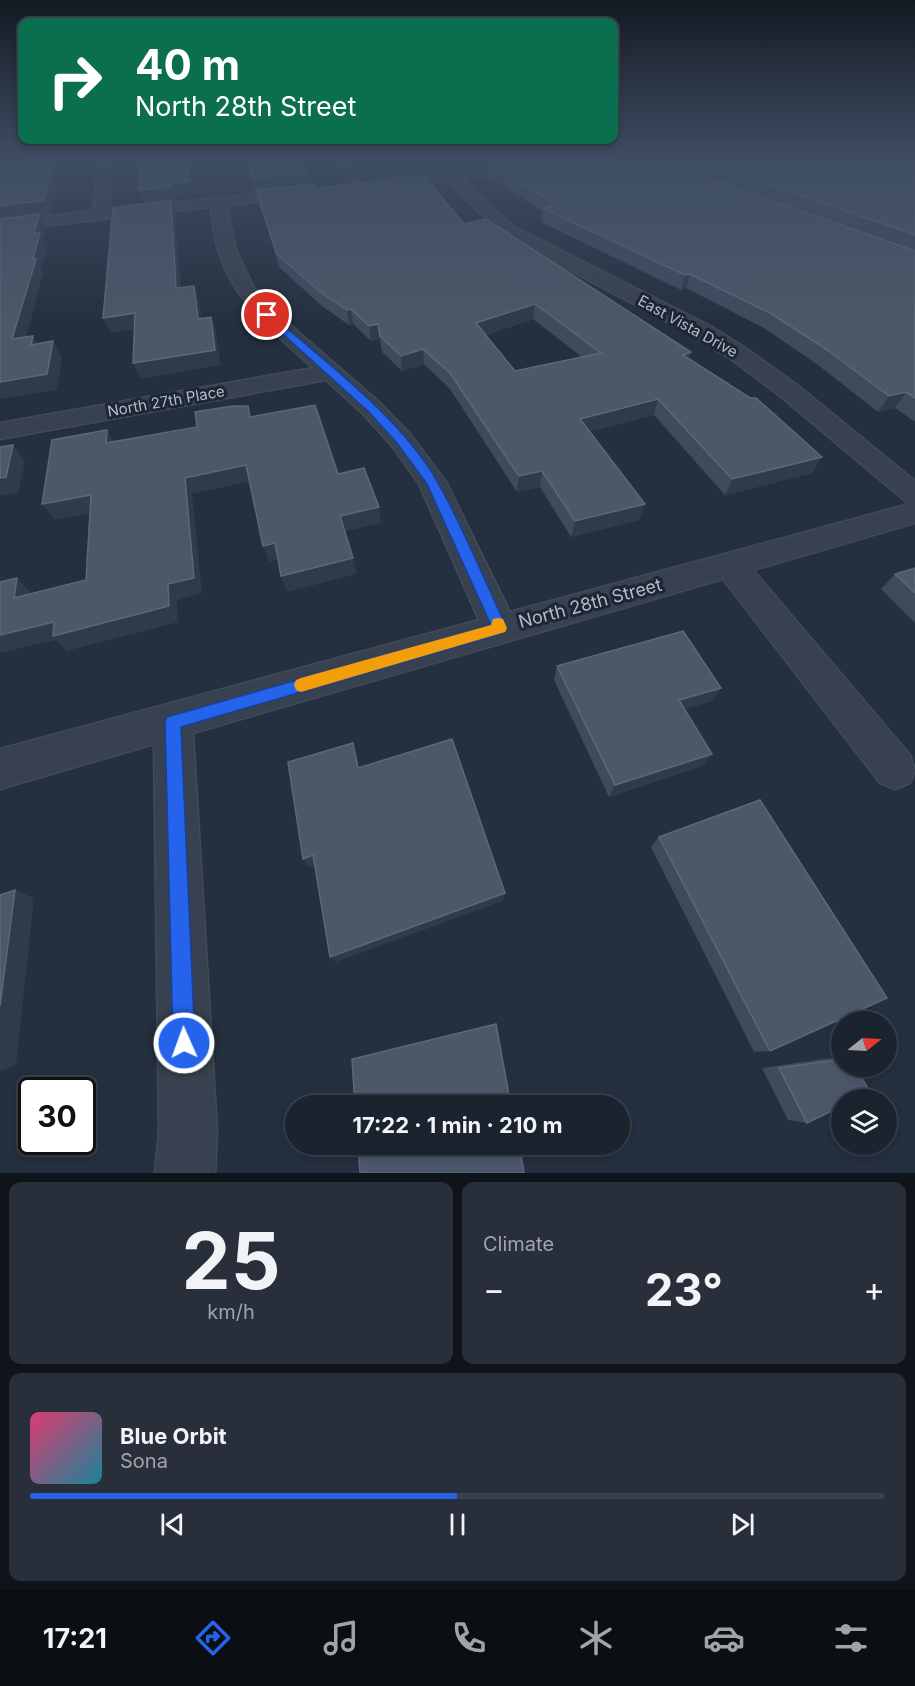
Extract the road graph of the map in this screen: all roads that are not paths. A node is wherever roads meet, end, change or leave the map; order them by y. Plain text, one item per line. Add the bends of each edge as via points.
1 (100, 215) edge
2 (220, 215) edge
3 (491, 215) edge
4 (0, 226) edge
5 (331, 372) junction
6 (0, 431) edge
7 (915, 496) edge
8 (915, 513) edge
9 (730, 565) junction
10 (500, 628) junction
11 (173, 722) junction
12 (0, 769) edge
13 (895, 769) dead end
14 (185, 1173) edge

1 - 4 street
2 - 5 street via 228,253 245,290
3 - 7 street, East Vista Drive via 507,230 739,354
5 - 6 street, North 27th Place
5 - 10 street via 380,417 432,482
8 - 9 street, North 28th Street
9 - 10 street, North 28th Street
9 - 13 street
10 - 11 street, North 28th Street
11 - 12 street, North 28th Street
11 - 14 street via 188,1131

